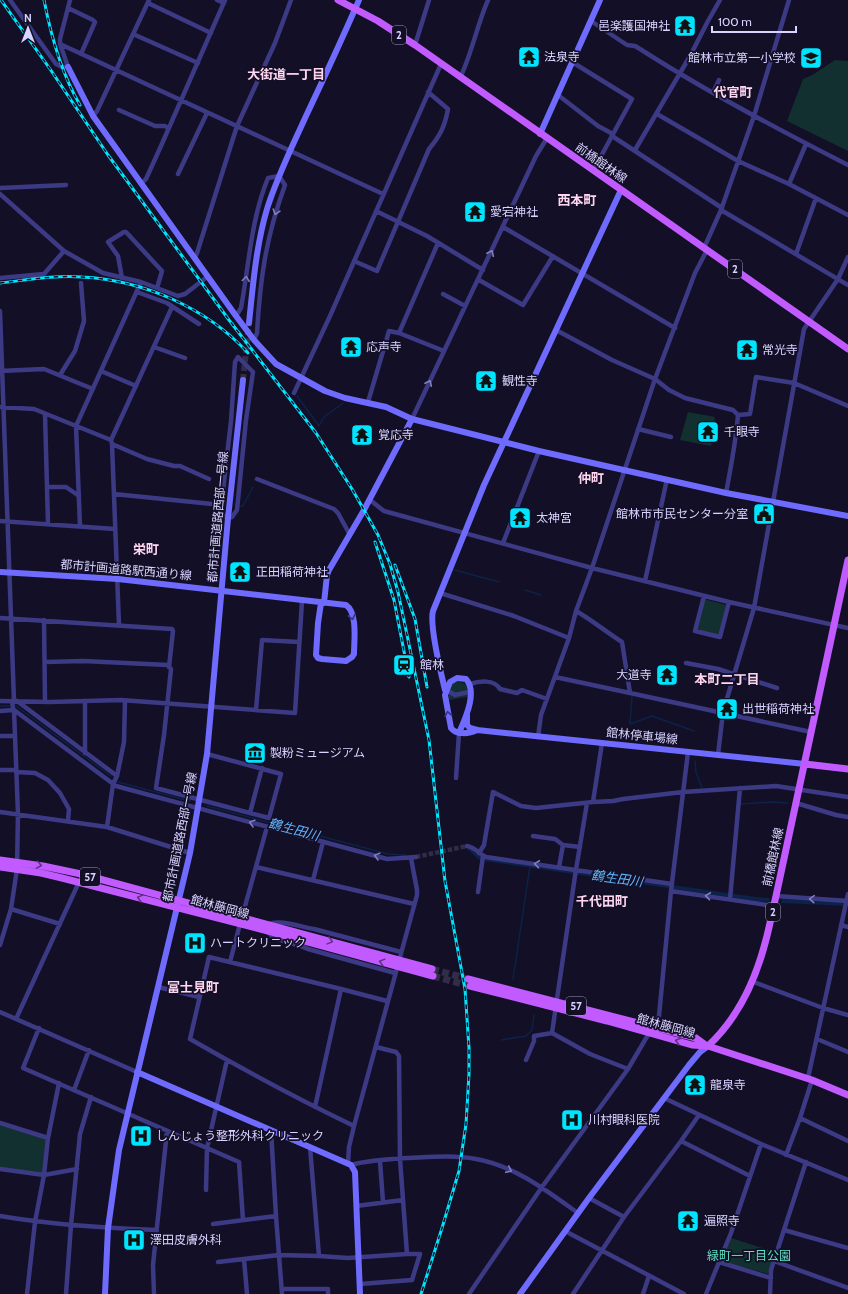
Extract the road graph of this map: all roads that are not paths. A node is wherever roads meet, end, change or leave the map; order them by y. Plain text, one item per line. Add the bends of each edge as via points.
1 (10, 0) edge
2 (70, 0) edge
3 (217, 0) edge
4 (291, 0) edge
5 (338, 0) edge
6 (359, 0) edge
7 (429, 0) edge
8 (488, 0) edge
9 (600, 0) edge
10 (720, 0) edge
11 (789, 0) edge
12 (148, 2) edge
13 (225, 2) edge
14 (68, 8) junction
15 (355, 9) junction
16 (591, 21) junction
17 (211, 33) junction
18 (133, 34) junction
19 (60, 44) junction
20 (415, 45) junction
21 (81, 54) junction
22 (572, 62) junction
23 (198, 63) junction
24 (441, 64) junction
25 (68, 67) junction
26 (116, 70) junction
27 (679, 74) junction
28 (460, 78) junction
29 (719, 80) dead end
30 (428, 92) junction
31 (713, 93) junction
32 (558, 95) junction
33 (181, 100) junction
34 (119, 110) dead end
35 (207, 113) junction
36 (657, 114) junction
37 (93, 116) junction
38 (754, 116) junction
39 (237, 126) junction
40 (168, 128) junction
41 (540, 134) junction
42 (612, 136) junction
43 (547, 138) junction
44 (806, 144) junction
45 (635, 150) junction
46 (290, 151) junction
47 (738, 161) junction
48 (848, 165) edge
49 (593, 171) junction
50 (178, 174) dead end
51 (279, 176) junction
52 (141, 184) junction
53 (790, 184) junction
54 (66, 185) dead end
55 (0, 188) edge
56 (621, 190) junction
57 (0, 194) edge
58 (384, 194) junction
59 (816, 198) junction
60 (722, 209) junction
61 (376, 211) junction
62 (848, 215) edge
63 (398, 222) junction
64 (503, 227) junction
65 (438, 243) junction
66 (706, 249) junction
67 (64, 251) junction
68 (796, 254) junction
69 (553, 256) junction
70 (848, 257) edge
71 (195, 258) junction
72 (354, 261) junction
73 (483, 270) junction
74 (582, 273) junction
75 (207, 277) junction
76 (0, 278) edge
77 (122, 278) junction
78 (838, 279) junction
79 (479, 280) junction
80 (141, 282) junction
81 (81, 283) dead end
82 (848, 285) edge
83 (157, 288) junction
84 (138, 292) junction
85 (443, 294) dead end
86 (465, 306) junction
87 (172, 307) junction
88 (0, 311) edge
89 (236, 316) junction
90 (809, 321) junction
91 (249, 323) tunnel mouth
92 (199, 324) dead end
93 (0, 328) edge
94 (675, 328) junction
95 (556, 330) junction
96 (399, 333) junction
97 (254, 340) junction
98 (154, 347) junction
99 (848, 350) edge
100 (444, 351) junction
101 (185, 358) dead end
102 (1, 370) edge
103 (101, 371) junction
104 (60, 375) junction
105 (300, 378) junction
106 (655, 379) junction
107 (243, 380) tunnel mouth
108 (794, 383) junction
109 (136, 386) junction
110 (93, 389) junction
111 (294, 393) dead end
112 (368, 402) junction
113 (848, 406) edge
114 (1, 407) edge
115 (45, 414) junction
116 (738, 415) junction
117 (412, 419) junction
118 (76, 426) junction
119 (638, 429) junction
120 (671, 436) dead end
121 (111, 442) junction
122 (504, 443) junction
123 (539, 451) junction
124 (624, 470) junction
125 (209, 479) dead end
126 (257, 479) dead end
127 (667, 479) junction
128 (3, 483) edge
129 (47, 487) junction
130 (726, 493) junction
131 (114, 494) junction
132 (79, 496) junction
133 (370, 500) junction
134 (774, 502) junction
135 (222, 505) junction
136 (848, 516) edge
137 (228, 518) junction
138 (0, 520) edge
139 (7, 520) junction
140 (48, 524) junction
141 (80, 526) junction
142 (115, 528) junction
143 (464, 533) junction
144 (350, 535) junction
145 (502, 543) junction
146 (848, 560) edge
147 (592, 568) junction
148 (0, 572) edge
149 (9, 572) junction
150 (118, 579) junction
151 (645, 582) junction
152 (222, 591) junction
153 (440, 593) junction
154 (704, 596) junction
155 (302, 601) junction
156 (729, 602) junction
157 (322, 603) junction
158 (754, 608) junction
159 (576, 611) junction
160 (0, 618) edge
161 (11, 619) junction
162 (44, 620) junction
163 (119, 625) junction
164 (834, 625) junction
165 (848, 628) edge
166 (569, 638) junction
167 (299, 642) junction
168 (45, 662) junction
169 (686, 662) dead end
170 (440, 665) junction
171 (170, 667) junction
172 (734, 674) junction
173 (555, 677) junction
174 (452, 680) junction
175 (470, 684) junction
176 (777, 688) dead end
177 (447, 691) junction
178 (469, 692) dead end
179 (630, 693) junction
180 (548, 699) junction
181 (0, 701) edge
182 (15, 701) junction
183 (45, 701) junction
184 (85, 701) junction
185 (124, 701) junction
186 (168, 703) junction
187 (212, 706) junction
188 (0, 710) edge
189 (14, 710) junction
190 (256, 710) junction
191 (723, 712) junction
192 (467, 715) junction
193 (477, 730) junction
194 (811, 732) junction
195 (459, 733) junction
196 (0, 736) edge
197 (15, 736) junction
198 (538, 737) junction
199 (602, 743) junction
200 (688, 752) junction
201 (85, 753) junction
202 (207, 754) junction
203 (718, 755) junction
204 (805, 764) junction
205 (262, 768) junction
206 (848, 769) edge
207 (0, 770) edge
208 (16, 771) junction
209 (117, 776) junction
210 (456, 778) dead end
211 (113, 784) junction
212 (740, 788) junction
213 (799, 789) junction
214 (683, 792) junction
215 (848, 797) edge
216 (200, 799) junction
217 (592, 802) junction
218 (587, 803) junction
219 (796, 803) junction
220 (199, 809) junction
221 (0, 812) edge
222 (250, 813) junction
223 (18, 814) junction
224 (848, 817) edge
225 (68, 821) junction
226 (107, 827) junction
227 (267, 827) junction
228 (533, 836) dead end
229 (323, 842) junction
230 (563, 845) junction
231 (467, 846) dead end
232 (580, 847) junction
233 (190, 853) junction
234 (482, 857) junction
235 (0, 860) edge
236 (18, 862) junction
237 (0, 867) edge
238 (256, 867) junction
239 (559, 867) junction
240 (17, 870) junction
241 (575, 872) junction
242 (313, 880) junction
243 (79, 882) junction
244 (672, 887) junction
245 (478, 892) dead end
246 (848, 894) edge
247 (776, 896) junction
248 (730, 897) junction
249 (178, 904) junction
250 (414, 904) junction
251 (846, 904) edge
252 (774, 906) junction
253 (11, 909) junction
254 (241, 921) junction
255 (60, 924) junction
256 (841, 925) junction
257 (268, 928) junction
258 (848, 928) edge
259 (0, 945) edge
260 (400, 953) junction
261 (230, 962) junction
262 (396, 972) junction
263 (433, 972) tunnel mouth
264 (751, 981) junction
265 (469, 982) tunnel mouth
266 (158, 987) junction
267 (341, 989) junction
268 (199, 997) junction
269 (387, 1001) junction
270 (556, 1005) junction
271 (823, 1008) junction
272 (0, 1012) edge
273 (848, 1015) edge
274 (16, 1019) junction
275 (39, 1028) junction
276 (651, 1030) junction
277 (552, 1033) junction
278 (817, 1039) junction
279 (708, 1046) junction
280 (376, 1047) junction
281 (89, 1050) junction
282 (848, 1052) edge
283 (227, 1060) junction
284 (526, 1060) dead end
285 (628, 1069) junction
286 (138, 1072) junction
287 (810, 1079) junction
288 (59, 1083) junction
289 (74, 1090) junction
290 (848, 1095) edge
291 (90, 1097) junction
292 (664, 1098) junction
293 (216, 1107) junction
294 (315, 1107) junction
295 (127, 1113) junction
296 (699, 1115) junction
297 (800, 1118) junction
298 (0, 1123) edge
299 (354, 1126) junction
300 (271, 1130) junction
301 (167, 1131) junction
302 (48, 1138) junction
303 (681, 1141) junction
304 (848, 1141) edge
305 (761, 1144) junction
306 (310, 1147) junction
307 (207, 1148) junction
308 (786, 1154) junction
309 (400, 1159) junction
310 (380, 1161) junction
311 (806, 1162) junction
312 (350, 1164) junction
313 (0, 1169) edge
314 (77, 1169) junction
315 (44, 1175) junction
316 (750, 1176) junction
317 (848, 1180) edge
318 (542, 1187) junction
319 (206, 1190) dead end
320 (589, 1198) junction
321 (403, 1200) junction
322 (383, 1202) junction
323 (356, 1206) junction
324 (578, 1213) junction
325 (0, 1216) edge
326 (276, 1216) junction
327 (624, 1217) junction
328 (243, 1220) junction
329 (35, 1222) junction
330 (214, 1224) dead end
331 (71, 1225) junction
332 (108, 1228) junction
333 (157, 1230) junction
334 (784, 1230) junction
335 (565, 1231) junction
336 (848, 1248) edge
337 (602, 1251) junction
338 (407, 1254) junction
339 (279, 1255) junction
340 (319, 1256) junction
341 (358, 1258) junction
342 (244, 1259) junction
343 (218, 1262) dead end
344 (719, 1262) junction
345 (774, 1262) junction
346 (649, 1276) junction
347 (771, 1278) junction
348 (360, 1284) junction
349 (848, 1288) edge
350 (282, 1292) edge
351 (28, 1294) edge
352 (66, 1294) edge
353 (105, 1294) edge
354 (154, 1294) edge
355 (247, 1294) edge
356 (328, 1294) edge
357 (360, 1294) edge
358 (469, 1294) edge
359 (520, 1294) edge
360 (573, 1294) edge
361 (643, 1294) edge
362 (684, 1294) edge
363 (706, 1294) edge
364 (770, 1294) edge

1 - 25 street via 56,64
2 - 14 street
3 - 13 street
4 - 39 street via 275,43
5 - 15 main road, 前橋館林線 / 2
6 - 15 street
7 - 20 street
8 - 28 street
9 - 16 street
10 - 27 street
11 - 38 street
12 - 17 street
12 - 18 street
13 - 17 street
14 - 19 street
14 - 21 street via 95,22
15 - 20 main road, 前橋館林線 / 2
15 - 46 street
16 - 22 street
16 - 27 street
17 - 23 street
18 - 23 street
18 - 26 street
19 - 21 street
19 - 25 street
20 - 24 main road, 前橋館林線 / 2
21 - 26 street
22 - 32 street
22 - 42 street via 632,99
23 - 33 street
24 - 28 main road, 前橋館林線 / 2
24 - 30 street
25 - 37 street
26 - 33 street
26 - 37 street
27 - 31 street
27 - 36 street
28 - 41 main road, 前橋館林線 / 2
29 - 31 street
30 - 58 street
30 - 63 street via 448,109 446,121 439,137 429,149
31 - 38 street
32 - 41 street
32 - 42 street
33 - 35 street
33 - 40 street
34 - 40 street via 155,126
35 - 39 street
35 - 50 street
36 - 45 street
36 - 47 street
37 - 52 street
38 - 44 street
38 - 47 street
39 - 46 street
39 - 71 street
40 - 52 street via 146,179
41 - 43 main road, 前橋館林線 / 2
42 - 45 street
42 - 49 street
43 - 49 main road, 前橋館林線 / 2
43 - 64 street
44 - 48 street
44 - 53 street
45 - 60 street
46 - 51 street
46 - 58 street
47 - 53 street
47 - 60 street
49 - 56 main road, 前橋館林線 / 2
89 -> 51 street via 241,308 251,241 264,189 268,178
51 - 91 street via 267,209 259,243
51 -> 97 street via 285,185 269,233 260,288 257,334
52 - 71 street
53 - 59 street
54 - 55 street
56 - 66 main road, 前橋館林線 / 2
56 - 74 street
57 - 67 street
58 - 61 street
59 - 62 street
59 - 68 street
60 - 66 street
60 - 68 street
61 - 63 street
61 - 72 street
63 - 65 street
63 - 72 street via 377,271
64 - 69 street
73 -> 64 street
65 - 73 street
65 - 96 street
66 - 90 main road, 前橋館林線 / 2
66 - 94 street
67 - 76 street via 44,274
67 - 77 street via 103,273
68 - 78 street
69 - 74 street
69 - 79 street via 523,305
70 - 78 street
71 - 75 street
72 - 105 street
73 - 79 street
74 - 94 street
74 - 95 street
75 - 83 street via 182,296
75 - 89 street
77 - 80 street
77 - 83 street via 118,256 108,242 126,232 162,271
78 - 82 street
78 - 90 street
79 - 86 street
80 - 83 street
80 - 84 street
81 - 104 street via 84,321 75,351
84 - 87 street
84 - 103 street
85 - 86 street
86 - 100 street
87 - 92 street
87 - 98 street
88 - 93 street
89 - 97 street
90 - 99 main road, 前橋館林線 / 2
90 - 108 street via 804,329
93 - 102 street
94 - 106 street
95 - 106 street via 612,360
95 - 122 street
96 - 100 street
96 - 112 street via 389,331
97 - 105 street via 276,364
98 - 101 street
98 - 109 street
117 -> 100 street
102 - 104 street via 44,369
102 - 114 street
103 - 109 street
103 - 110 street
104 - 110 street
105 - 111 street
105 - 112 street via 325,391
106 - 116 street via 685,398 733,410
106 - 119 street
107 - 137 street, 都市計画道路西部一号線
108 - 113 street
108 - 116 street via 756,377 750,414
108 - 134 street
109 - 121 street
110 - 118 street
112 - 117 street
114 - 115 street via 34,409
114 - 128 street
115 - 118 street
115 - 129 street
116 - 130 street
117 - 122 street
117 - 133 street
118 - 121 street
118 - 132 street
119 - 120 street
119 - 124 street
121 - 125 street via 148,459 180,466
121 - 131 street
122 - 123 street
122 - 143 street
123 - 124 street
123 - 145 street
124 - 127 street
124 - 147 street
126 - 144 street via 334,509
127 - 130 street
127 - 151 street
128 - 139 street
129 - 132 street via 66,487
129 - 140 street
130 - 134 street
131 - 135 street
131 - 142 street
132 - 141 street
133 - 143 street via 384,511
133 - 144 street
134 - 136 street
134 - 158 street
135 - 137 street via 221,512
135 - 137 street via 235,362 238,357 253,372 237,510
137 - 152 street, 都市計画道路西部一号線
138 - 139 street
139 - 140 street
139 - 149 street
140 - 141 street
141 - 142 street
142 - 150 street
143 - 145 street
143 - 153 street
144 - 157 street via 329,570
145 - 147 street
146 - 164 main road, 前橋館林線 / 2
147 - 151 street
147 - 159 street
148 - 149 street, 都市計画道路駅西通り線
149 - 150 street, 都市計画道路駅西通り線
149 - 161 street
150 - 152 street, 都市計画道路駅西通り線
150 - 163 street
151 - 154 street
152 - 155 street, 都市計画道路駅西通り線
152 - 187 street, 都市計画道路西部一号線
153 - 166 street via 514,616
153 - 170 street via 432,616
154 - 156 street
154 - 156 street via 695,631 701,633 720,637
155 - 157 street, 都市計画道路駅西通り線
155 - 167 street
156 - 158 street
157 -> 157 street via 346,605 350,610 354,628 354,654 346,661 322,659 316,655
158 - 164 street
158 - 172 street
159 - 166 street
159 - 179 street via 622,642
160 - 161 street
161 - 162 street
161 - 182 street
162 - 163 street
162 - 168 street
163 - 171 street via 172,628
164 - 165 street
164 - 194 main road, 前橋館林線 / 2
166 - 173 street
167 - 190 street via 262,640
167 - 190 street via 295,713
168 - 171 street via 83,661
168 - 183 street
169 - 172 street
170 - 174 street via 444,674
170 - 177 street
171 - 186 street
172 - 176 street
172 - 191 street
173 - 179 street
173 - 180 street
174 - 175 street via 465,678
174 - 177 street
175 - 180 street via 481,681 495,684 500,689 517,693 522,690
175 - 192 street
177 - 178 street via 455,695
195 -> 177 street via 451,728 445,700
179 - 191 street
180 - 198 street via 541,715
181 - 182 street
182 - 183 street
182 - 189 street
182 - 201 street
183 - 184 street
184 - 185 street
184 - 201 street
185 - 186 street
185 - 209 street via 124,742
186 - 187 street
186 - 216 street via 156,788
187 - 190 street
187 - 202 street, 都市計画道路西部一号線
188 - 189 street
189 - 197 street
189 - 211 street
191 - 194 street
191 - 203 street
192 - 193 street via 467,725
192 - 195 street
193 - 195 street, 館林停車場線
193 - 198 street, 館林停車場線
194 - 204 main road, 前橋館林線 / 2
195 - 210 street
196 - 197 street
197 - 208 street
198 - 199 street, 館林停車場線
199 - 200 street, 館林停車場線
199 - 217 street
200 - 203 street, 館林停車場線
200 - 214 street
201 - 209 street
202 - 205 street
202 - 216 street, 都市計画道路西部一号線
203 - 204 street, 館林停車場線
204 - 206 main road
204 - 213 main road, 前橋館林線 / 2
205 - 222 street
205 - 222 street via 281,774 269,818
207 - 208 street
208 - 223 street
208 - 225 street via 35,773 48,780 60,793 69,809
209 - 211 street
211 - 220 street
211 - 226 street
212 - 213 street via 776,786
212 - 214 street
212 - 248 street
213 - 215 street
213 - 219 main road, 前橋館林線 / 2
214 - 217 street
214 - 244 street
216 - 220 street, 都市計画道路西部一号線
216 - 222 street
217 - 218 street
218 - 232 street
218 - 234 street via 536,808 521,806 492,792
219 - 224 street
219 - 247 main road, 前橋館林線 / 2
227 -> 220 street
220 - 233 street, 都市計画道路西部一号線
221 - 223 street
223 - 225 street
223 - 236 street
225 - 226 street
226 - 233 street
227 - 229 street
227 - 238 street
228 - 230 street via 555,839
229 - 242 street
250 -> 229 street via 417,890 413,857 387,859
230 - 232 street
230 - 239 street
231 - 234 street
232 - 241 street
233 - 249 street, 都市計画道路西部一号線
239 -> 234 street
234 - 245 street
235 - 236 main road, 館林藤岡線 / 57
236 - 240 street
236 -> 249 main road, 館林藤岡線 / 57 via 81,874
237 - 240 main road, 館林藤岡線 / 57
238 - 242 street
238 - 254 street
239 - 241 street
240 - 243 main road, 館林藤岡線 / 57
240 - 253 street
241 - 244 street
241 - 270 street
242 - 250 street
249 -> 243 main road, 館林藤岡線 / 57
243 - 255 street
248 -> 244 street
244 - 276 street via 659,1016
246 - 251 street
251 -> 247 street
247 - 252 main road, 前橋館林線 / 2
248 - 252 street
249 - 254 main road, 館林藤岡線 / 57
249 - 266 street, 都市計画道路西部一号線
250 - 260 street
251 - 256 street
252 - 264 main road, 前橋館林線 / 2 via 764,948
253 - 255 street
253 - 259 street
254 - 257 main road, 館林藤岡線 / 57
254 - 261 street
255 - 274 street
256 - 258 street
256 - 271 street
257 - 260 street via 275,922 280,922
257 - 262 street via 273,938
257 - 263 main road, 館林藤岡線 / 57
260 - 262 street
261 - 267 street
261 - 268 street via 209,957
262 - 269 street
264 - 271 street
264 - 279 main road, 前橋館林線 / 2 via 736,1013
265 - 270 main road, 館林藤岡線 / 57
266 - 268 street
266 - 286 street, 都市計画道路西部一号線
267 - 269 street
267 - 294 street
268 - 283 street via 190,1039
269 - 280 street
270 - 276 main road, 館林藤岡線 / 57
270 - 277 street
271 - 273 street
271 - 278 street
272 - 274 street
274 - 275 street
275 - 281 street
275 - 288 street via 24,1068
276 - 279 main road, 館林藤岡線 / 57 via 692,1045
276 - 285 street
277 - 284 street via 534,1036
277 - 285 street via 590,1054
278 - 282 street
278 - 287 street
279 - 287 main road
279 - 292 street via 700,1052
280 - 299 street
280 - 309 street via 396,1052 399,1056
281 - 286 street
281 - 289 street
283 - 293 street
283 - 294 street
285 - 318 street
286 - 293 street
286 - 295 street, 都市計画道路西部一号線
287 - 290 main road
287 - 297 street
288 - 289 street
288 - 302 street
289 - 291 street
291 - 295 street
291 - 314 street via 80,1134
292 - 296 street
292 - 320 street
293 - 300 street
293 - 307 street
294 - 299 street
295 - 301 street
295 - 332 street, 都市計画道路西部一号線
296 - 303 street
296 - 305 street
297 - 304 street
297 - 308 street
298 - 302 street
299 - 312 street via 349,1147
300 - 306 street
300 - 326 street
301 - 307 street
301 - 333 street
302 - 315 street
303 - 316 street
303 - 327 street
305 - 308 street
305 - 316 street
306 - 312 street
306 - 340 street
307 - 319 street
307 - 328 street via 239,1162
308 - 311 street
309 - 310 street
309 -> 318 street via 438,1156 474,1159 501,1166
309 - 321 street
310 - 312 street
310 - 322 street
311 - 317 street
311 - 334 street
312 - 323 street via 355,1172
313 - 315 street
314 - 315 street
314 - 331 street
315 - 329 street
316 - 344 street via 732,1233
318 - 324 street
318 - 358 street
320 - 324 street
320 - 327 street
321 - 322 street
321 - 338 street
322 - 323 street
323 - 341 street
324 - 335 street
325 - 329 street
326 - 328 street
326 - 339 street
327 - 337 street
328 - 330 street
329 - 331 street
329 - 351 street
331 - 332 street
331 - 352 street
332 - 333 street
332 - 353 street, 都市計画道路西部一号線
333 - 354 street via 153,1268
334 - 336 street
334 - 345 street
335 - 337 street
335 - 359 street
337 - 346 street
337 - 360 street
338 - 341 street
338 - 348 street via 420,1254 412,1280
339 - 340 street
339 - 342 street
339 - 350 street
340 - 341 street
341 - 348 street
342 - 343 street
342 - 355 street
344 - 347 street
344 - 363 street
345 - 347 street
345 - 349 street
346 - 361 street
346 - 362 street
347 - 364 street
348 - 357 street
350 - 356 street via 328,1289

